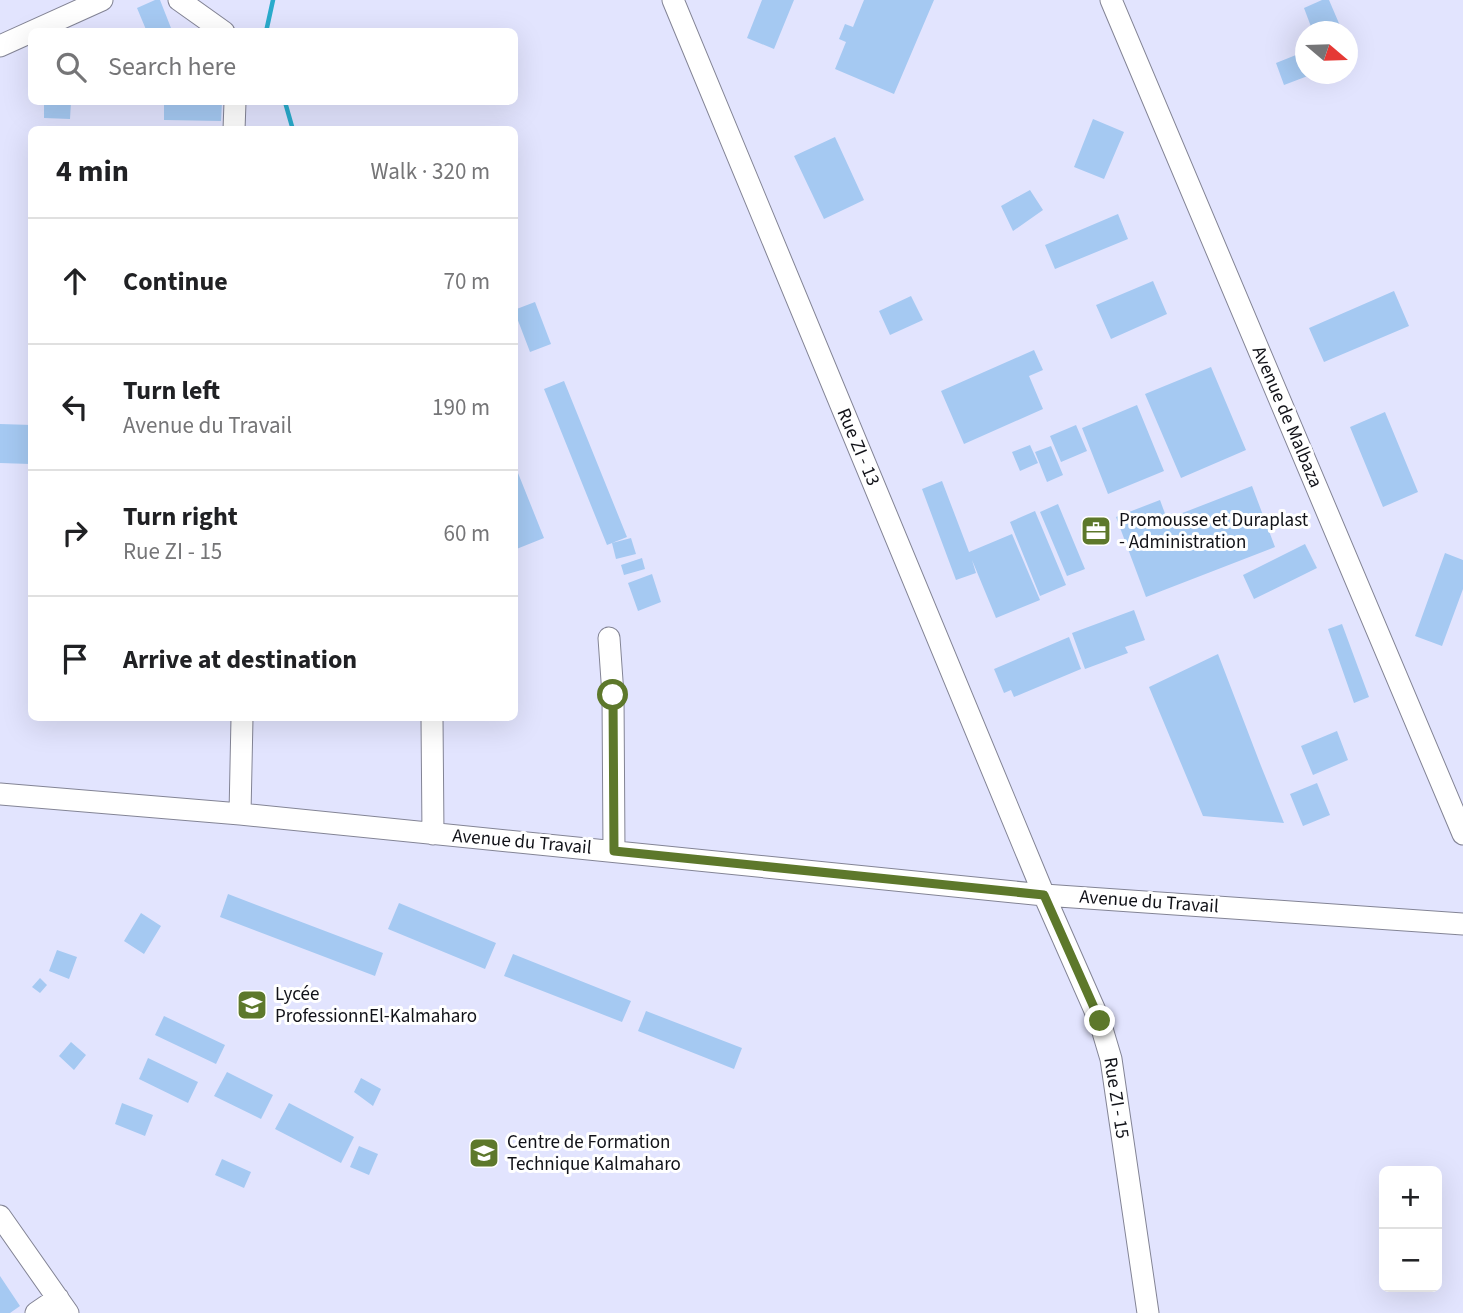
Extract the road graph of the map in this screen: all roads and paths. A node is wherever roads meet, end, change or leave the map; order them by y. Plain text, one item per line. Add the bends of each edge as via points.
1 (102, 0) edge
2 (179, 0) edge
3 (673, 0) edge
4 (1111, 0) edge
5 (40, 28) edge
6 (218, 28) edge
7 (28, 33) edge
8 (0, 46) edge
9 (235, 105) edge
10 (234, 126) edge
11 (609, 638) dead end
12 (242, 721) edge
13 (432, 721) edge
14 (0, 794) edge
15 (240, 814) junction
16 (433, 834) junction
17 (1463, 834) edge
18 (614, 851) junction
19 (1044, 895) junction
20 (1463, 924) edge
21 (0, 1216) edge
22 (63, 1305) edge
23 (36, 1313) edge
24 (1148, 1313) edge

1 - 5 street
2 - 6 street
3 - 19 street, Rue ZI - 13
4 - 17 street, Avenue de Malbaza
7 - 8 street
9 - 10 street
11 - 18 street
12 - 15 street
13 - 16 street
14 - 15 street, Avenue du Travail
15 - 16 street, Avenue du Travail
16 - 18 street, Avenue du Travail
18 - 19 street, Avenue du Travail
19 - 20 street, Avenue du Travail
19 - 24 street, Rue ZI - 15 via 1100,1021 1111,1059
21 - 22 street
22 - 23 street

